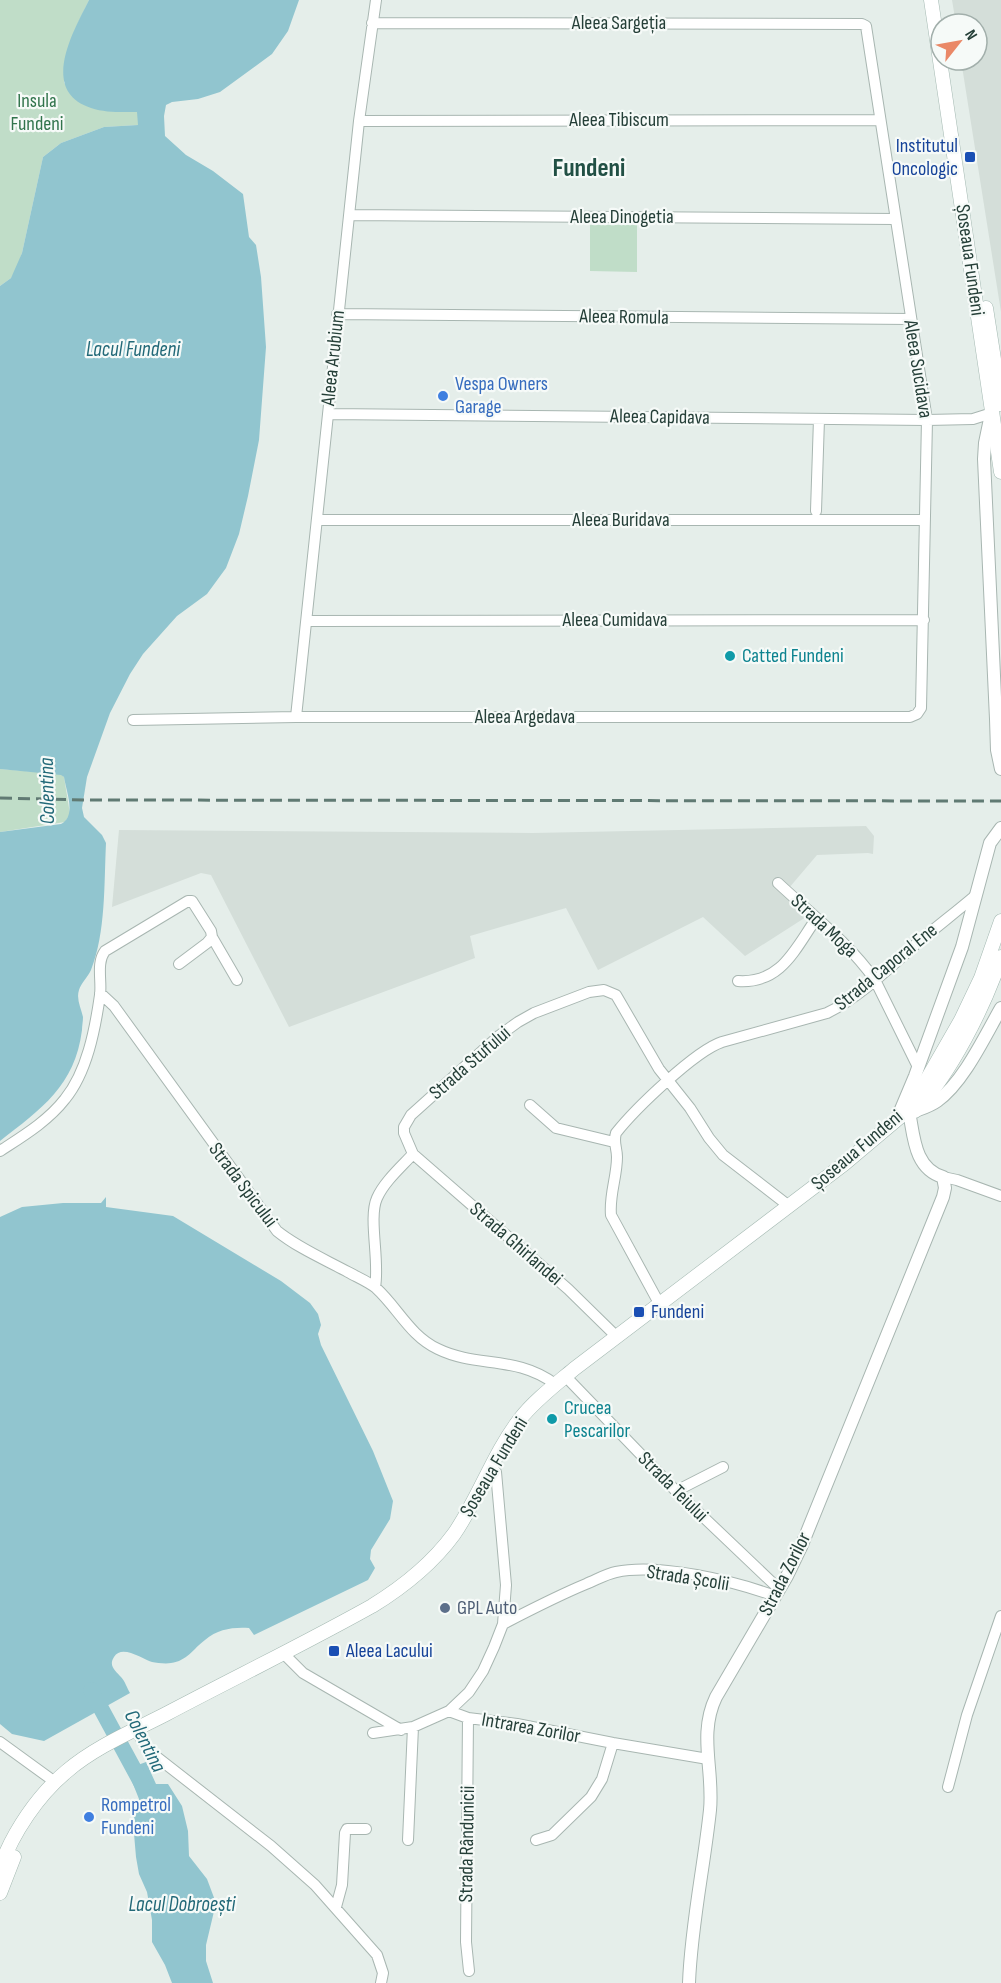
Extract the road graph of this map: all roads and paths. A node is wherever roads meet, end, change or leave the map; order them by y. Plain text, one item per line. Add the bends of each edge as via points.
1 (376, 0) edge
2 (931, 0) edge
3 (372, 23) junction
4 (866, 26) joint
5 (951, 72) edge
6 (880, 120) junction
7 (358, 121) junction
8 (349, 215) junction
9 (895, 219) junction
10 (337, 314) junction
11 (911, 320) junction
12 (996, 408) edge
13 (328, 414) junction
14 (819, 418) junction
15 (927, 420) junction
16 (1001, 472) edge
17 (816, 511) dead end
18 (318, 520) junction
19 (925, 520) junction
20 (924, 620) junction
21 (307, 621) junction
22 (917, 714) joint
23 (296, 717) junction
24 (133, 720) dead end
25 (1001, 769) edge
26 (1001, 828) edge
27 (778, 883) dead end
28 (976, 895) junction
29 (816, 919) junction
30 (1001, 921) edge
31 (212, 937) junction
32 (1001, 957) edge
33 (178, 964) dead end
34 (237, 980) dead end
35 (875, 980) junction
36 (738, 981) dead end
37 (100, 993) junction
38 (1001, 1008) edge
39 (918, 1067) junction
40 (668, 1080) junction
41 (933, 1081) junction
42 (530, 1105) dead end
43 (913, 1114) junction
44 (895, 1122) junction
45 (614, 1142) junction
46 (0, 1151) edge
47 (413, 1154) junction
48 (943, 1177) junction
49 (1001, 1196) edge
50 (789, 1206) junction
51 (375, 1287) junction
52 (660, 1305) junction
53 (617, 1337) junction
54 (570, 1381) junction
55 (555, 1384) junction
56 (723, 1467) dead end
57 (496, 1472) junction
58 (676, 1491) junction
59 (777, 1593) junction
60 (1001, 1616) edge
61 (502, 1624) junction
62 (285, 1656) junction
63 (449, 1711) junction
64 (468, 1718) junction
65 (413, 1727) junction
66 (401, 1730) junction
67 (373, 1733) dead end
68 (137, 1735) junction
69 (0, 1742) edge
70 (613, 1743) junction
71 (708, 1759) junction
72 (79, 1767) junction
73 (55, 1782) junction
74 (948, 1787) dead end
75 (366, 1829) dead end
76 (408, 1840) dead end
77 (536, 1840) dead end
78 (0, 1868) edge
79 (0, 1893) edge
80 (336, 1907) junction
81 (469, 1971) dead end
82 (381, 1983) edge
83 (689, 1983) edge

1 - 3 street, Aleea Arubium
2 - 12 main road, Șoseaua Fundeni
3 - 4 street, Aleea Sargeția
3 - 7 street, Aleea Arubium
4 - 6 street, Aleea Sucidava
5 - 12 main road, Șoseaua Fundeni
6 - 7 street, Aleea Tibiscum
6 - 9 street, Aleea Sucidava
7 - 8 street, Aleea Arubium
8 - 9 street, Aleea Dinogetia
8 - 10 street, Aleea Arubium
9 - 11 street, Aleea Sucidava
10 - 11 street, Aleea Romula
10 - 13 street, Aleea Arubium
11 - 15 street, Aleea Sucidava
12 - 15 street, Aleea Capidava via 973,418
12 - 16 main road, Șoseaua Fundeni via 995,436
12 - 25 street, Șoseaua Fundeni via 984,459
13 - 14 street, Aleea Capidava
13 - 18 street, Aleea Arubium
14 - 15 street, Aleea Capidava
14 - 17 street
15 - 19 street, Aleea Sucidava
18 - 19 street, Aleea Buridava
18 - 21 street, Aleea Arubium
19 - 20 street, Aleea Sucidava
20 - 21 street, Aleea Cumidava
20 - 22 street, Aleea Sucidava via 921,708
21 - 23 street, Aleea Arubium
22 - 23 street, Aleea Argedava
23 - 24 street, Aleea Argedava
26 - 28 street via 990,843
27 - 29 street, Strada Moga
28 - 35 street, Strada Caporal Ene
28 - 39 street via 962,946
29 - 35 street, Strada Moga via 853,952
29 - 36 street via 777,971 759,980
30 - 41 main road, Șoseaua Fundeni via 974,994
31 - 33 street
31 - 34 street
31 - 37 street via 195,904 188,902 105,951 100,963
32 - 41 main road, Șoseaua Fundeni via 973,1022
35 - 39 street, Strada Moga
35 - 40 street, Strada Caporal Ene via 827,1013 714,1044
37 - 46 street via 89,1046 69,1093 55,1111
37 - 51 street, Strada Spicului via 114,1006 277,1231
38 - 43 street, Șoseaua Fundeni via 948,1091
39 - 44 street
40 - 45 street, Strada Caporal Ene via 621,1127
40 - 47 street, Strada Stufului via 616,995 604,990 589,992 518,1022 411,1115 404,1133
40 - 50 street via 723,1155
41 - 43 main road, Șoseaua Fundeni
41 - 44 main road, Șoseaua Fundeni
42 - 45 street via 556,1128
43 - 48 street via 915,1142 922,1161 929,1171
43 - 54 main road, Șoseaua Fundeni via 849,1169
44 - 50 main road, Șoseaua Fundeni
45 - 52 street via 617,1156 611,1215
47 - 51 street via 375,1202
47 - 53 street, Strada Ghirlandei via 568,1288
48 - 49 street
48 - 59 street, Strada Zorilor via 943,1197 807,1532
50 - 52 main road, Șoseaua Fundeni
51 - 55 street, Strada Spicului via 412,1331 439,1350 521,1366
52 - 53 main road, Șoseaua Fundeni
53 - 55 main road, Șoseaua Fundeni
54 - 57 main road, Șoseaua Fundeni via 526,1422
54 - 58 street, Strada Teiului
55 - 62 main road, Șoseaua Fundeni via 515,1427 454,1533 427,1565 385,1598
56 - 58 street
57 - 61 street via 506,1585
57 - 62 main road, Șoseaua Fundeni via 459,1536 421,1579 382,1608
58 - 59 street, Strada Teiului
59 - 61 street, Strada Școlii via 686,1573 628,1570 608,1574
59 - 71 street, Strada Zorilor via 712,1707 707,1726
60 - 74 street via 967,1715
61 - 63 street via 477,1682
62 - 66 street via 303,1673
62 - 68 main road, Șoseaua Fundeni
63 - 64 street, Intrarea Zorilor
63 - 65 street
64 - 70 street, Intrarea Zorilor
64 - 81 street, Strada Rândunicii
65 - 66 street
65 - 76 street
66 - 67 street
68 - 72 main road, Șoseaua Fundeni
68 - 80 street via 154,1756 296,1867
69 - 73 street
70 - 71 street, Intrarea Zorilor
70 - 77 street via 602,1779 591,1797 552,1834
71 - 83 street, Strada Zorilor via 710,1807
72 - 73 main road, Șoseaua Fundeni
72 - 79 main road, Șoseaua Fundeni via 30,1828
73 - 78 main road, Șoseaua Fundeni via 20,1827
75 - 80 street via 346,1829 342,1885
80 - 82 street via 377,1955 383,1973

